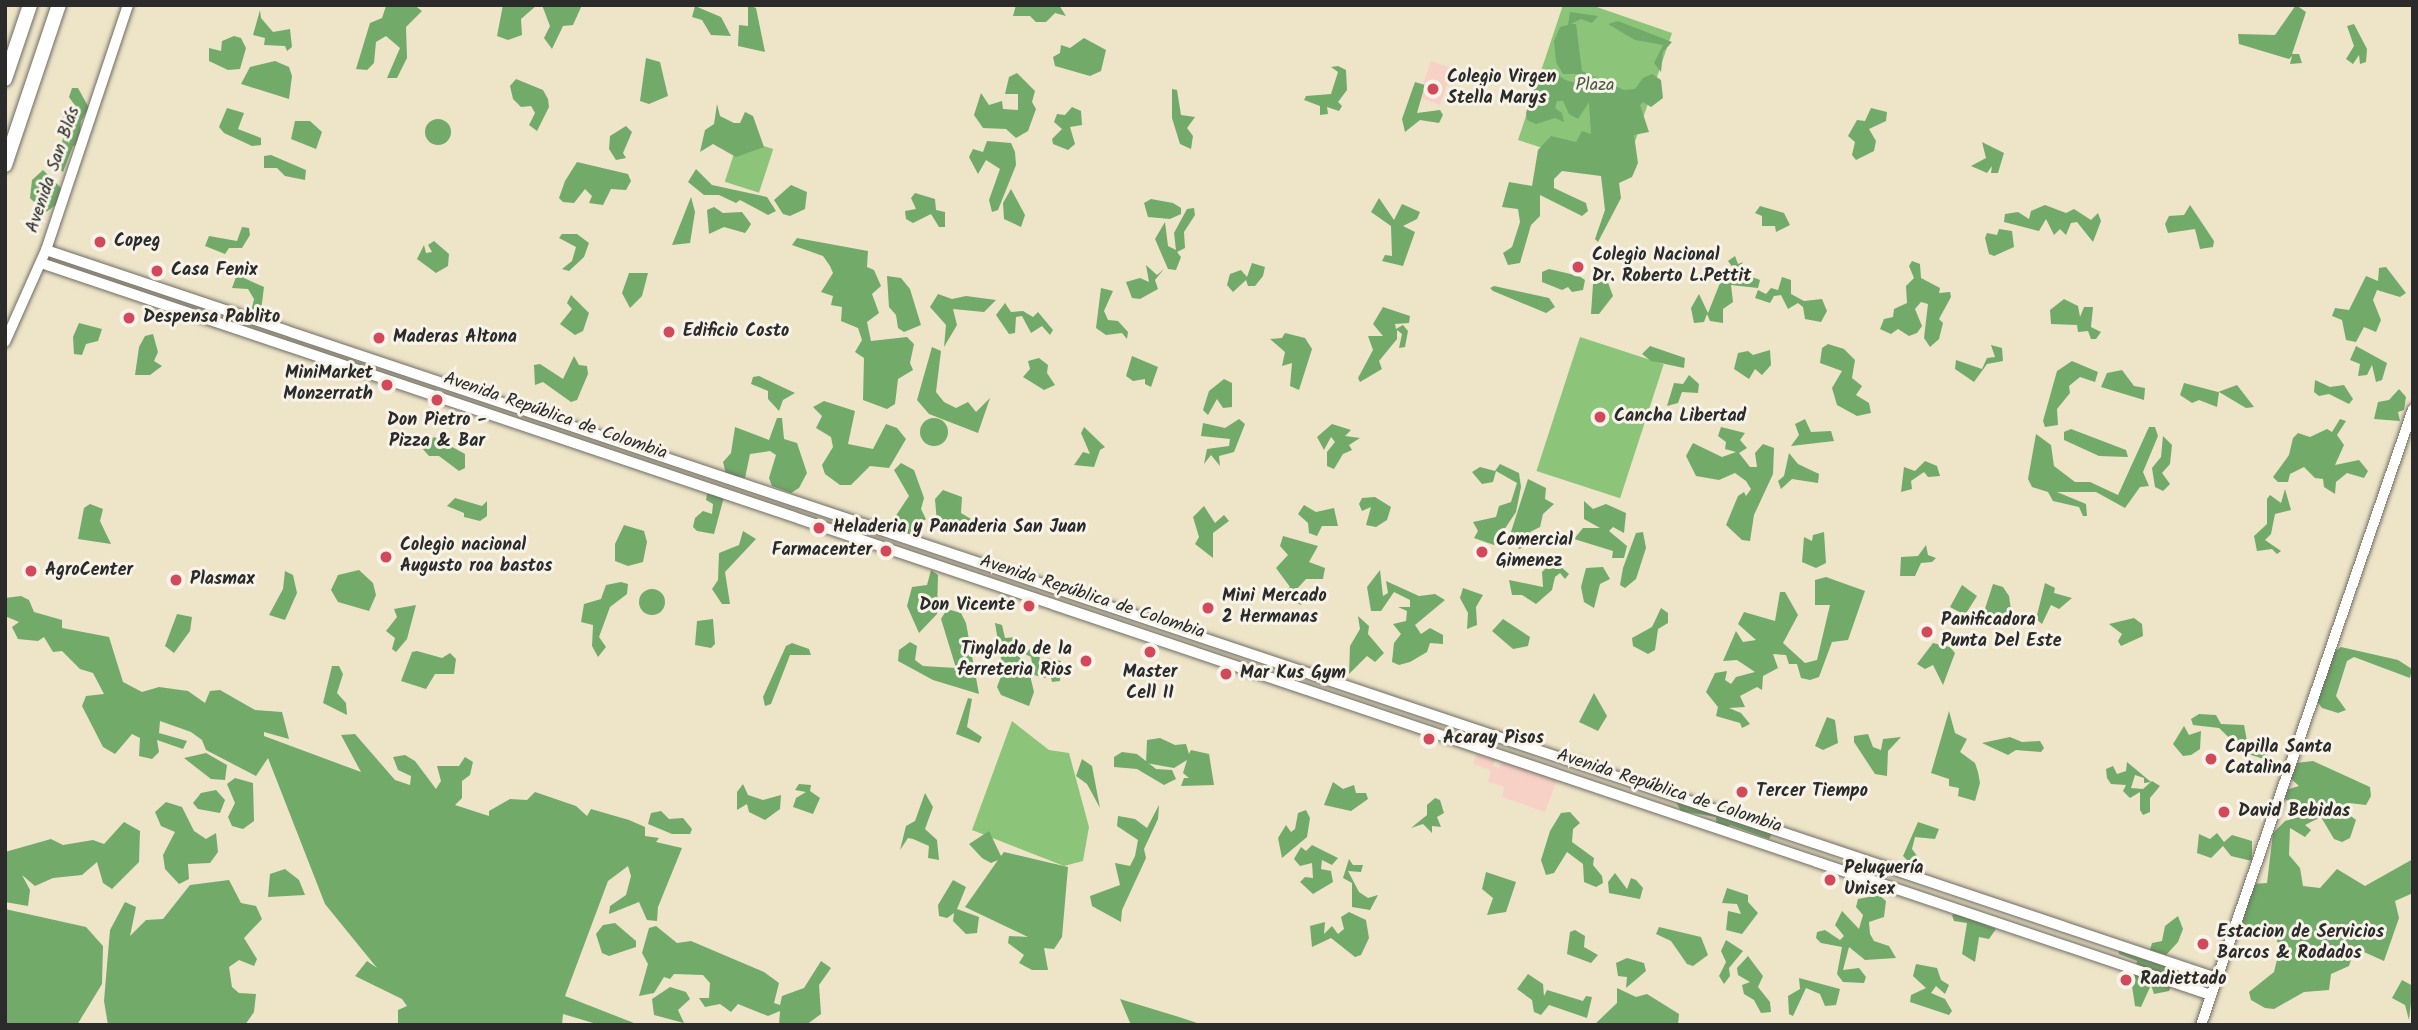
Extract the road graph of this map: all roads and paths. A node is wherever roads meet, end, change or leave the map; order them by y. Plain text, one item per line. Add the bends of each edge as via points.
1 (30, 5) edge
2 (59, 5) edge
3 (128, 5) edge
4 (5, 79) edge
5 (5, 165) edge
6 (46, 250) junction
7 (41, 263) junction
8 (5, 342) edge
9 (2413, 409) edge
10 (2217, 978) junction
11 (2211, 995) junction
12 (2201, 1025) edge

1 - 4 highway
2 - 5 highway
3 - 6 street, Avenida San Blás
6 - 7 street, Avenida San Blás
6 - 10 street, Avenida República de Colombia
7 - 8 street, Avenida San Blás
7 - 11 street, Avenida República de Colombia
9 - 10 street
10 - 11 street
11 - 12 street

